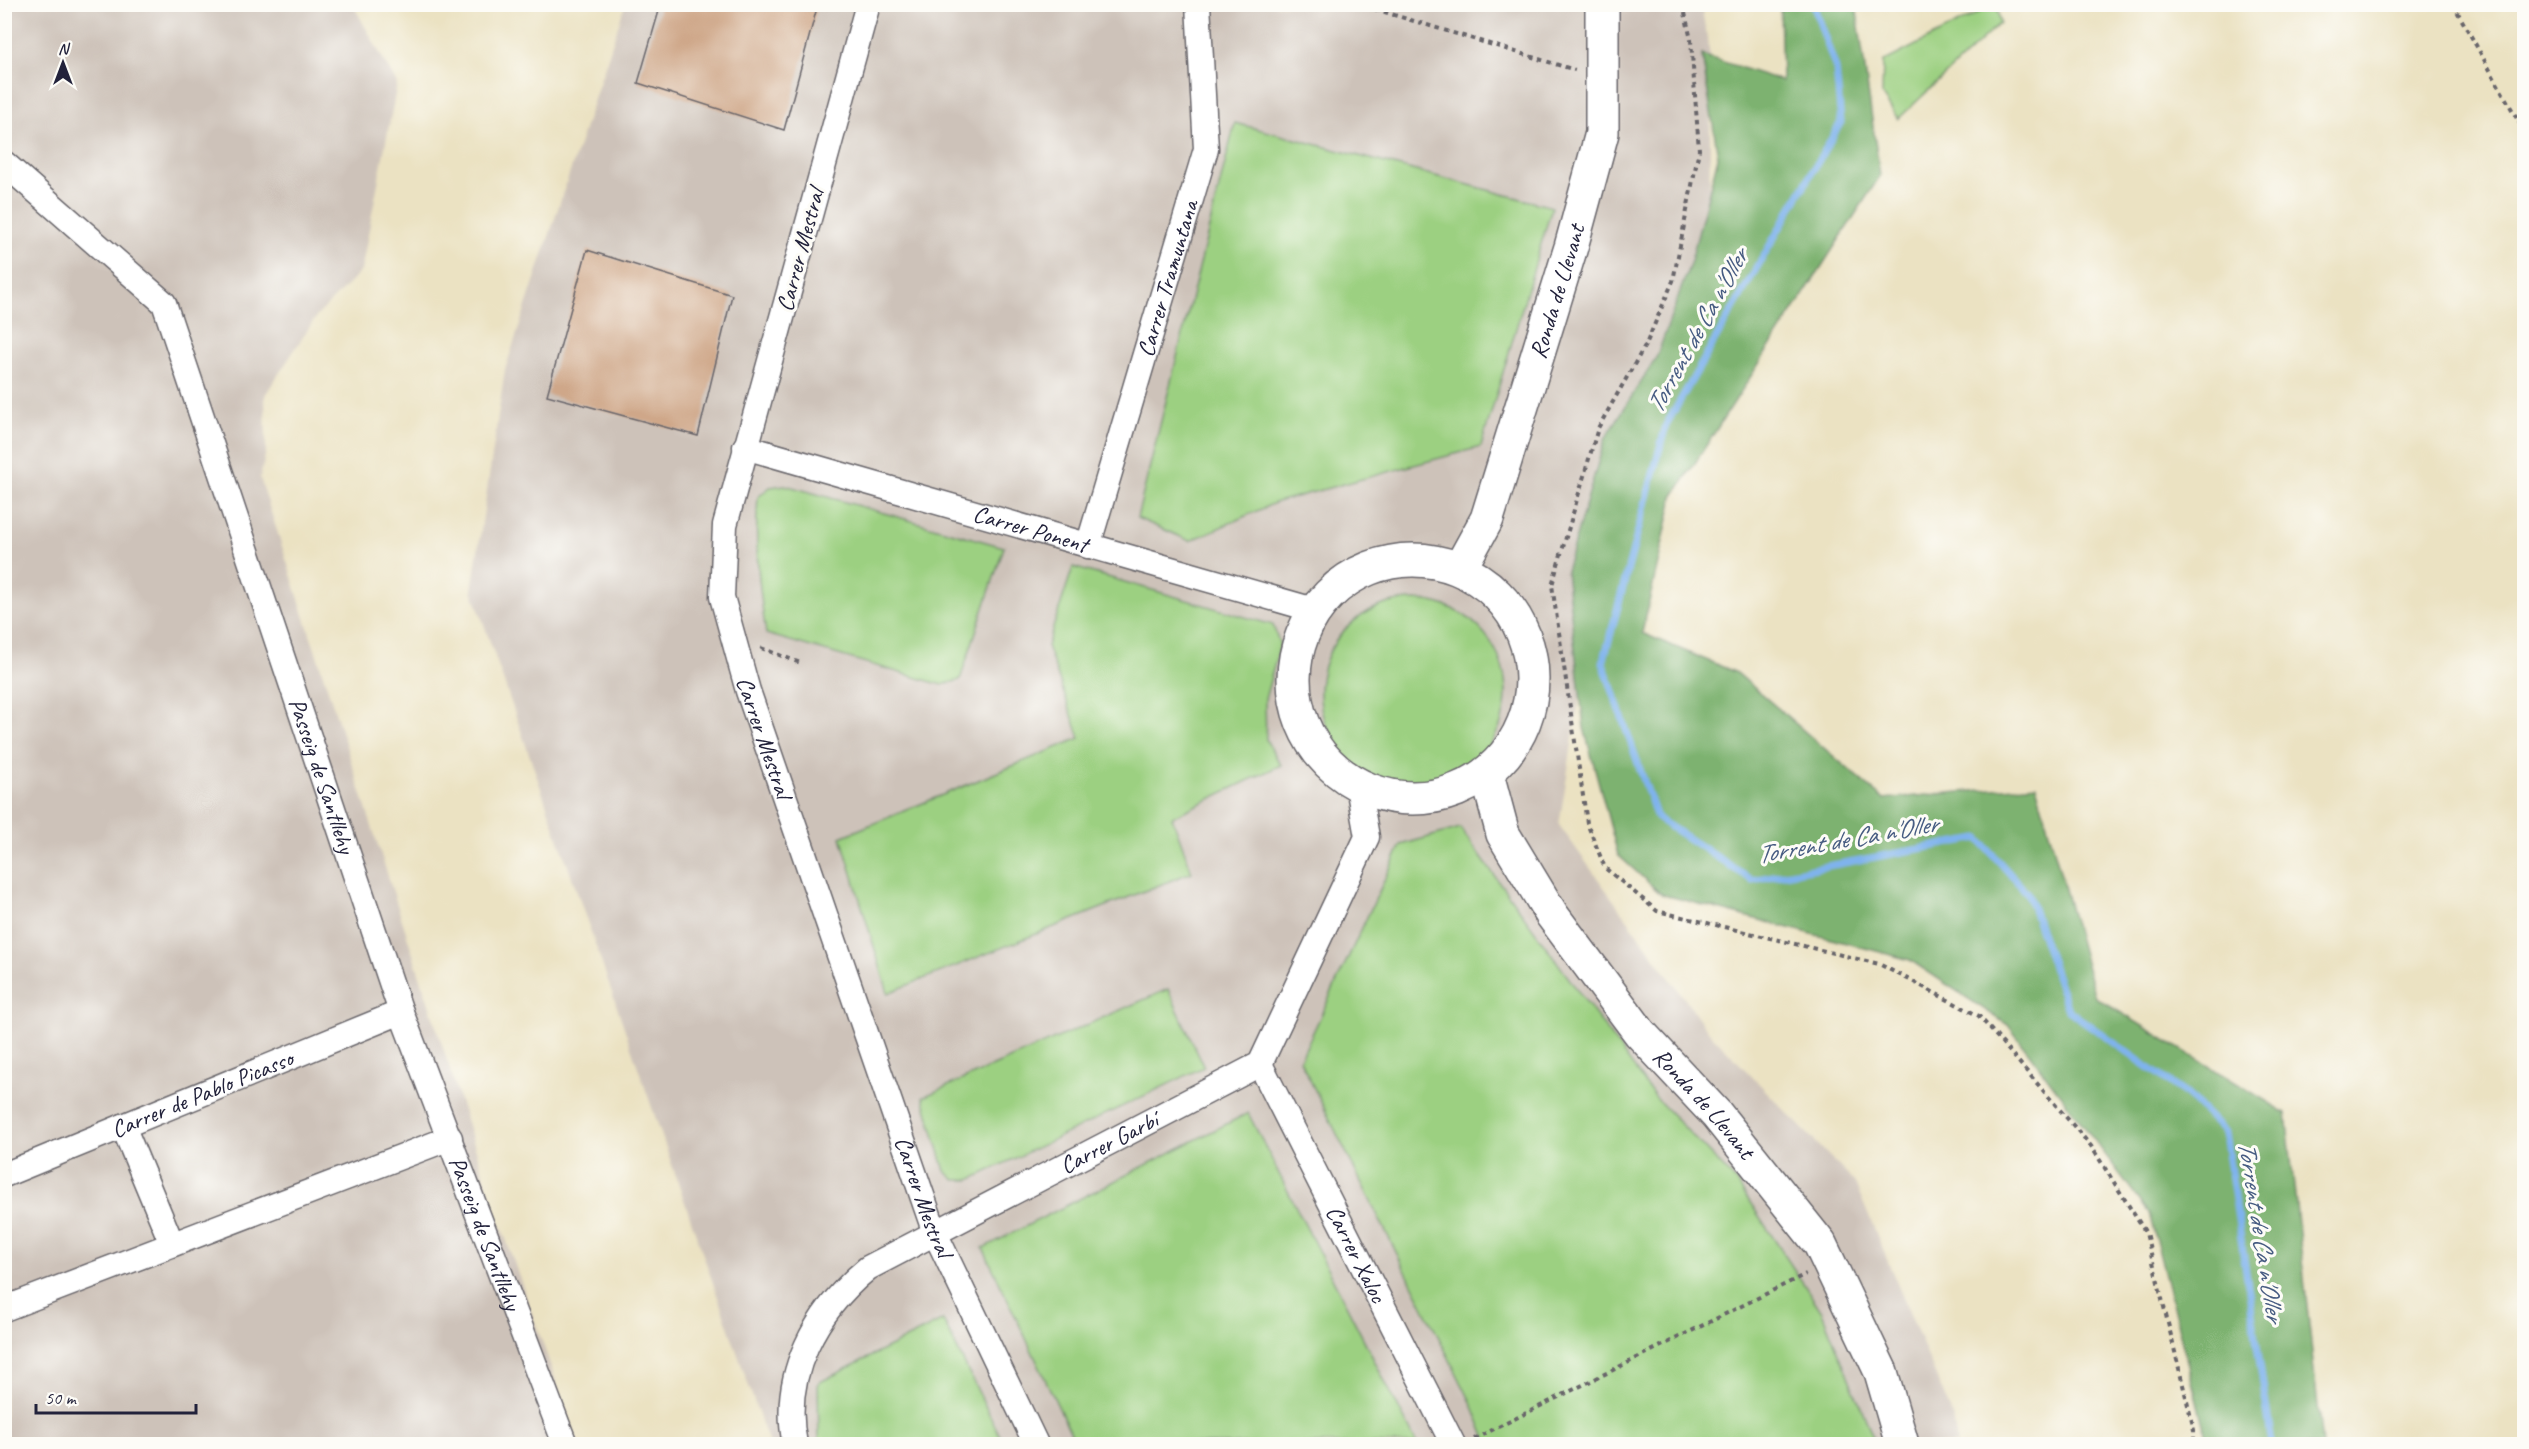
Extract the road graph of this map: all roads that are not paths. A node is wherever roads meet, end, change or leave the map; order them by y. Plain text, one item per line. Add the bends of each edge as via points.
1 (868, 4) edge
2 (1198, 4) edge
3 (1602, 4) edge
4 (4, 164) edge
5 (745, 447) junction
6 (1088, 546) junction
7 (1460, 568) junction
8 (1314, 610) junction
9 (1486, 774) junction
10 (1358, 786) junction
11 (401, 1012) junction
12 (1260, 1064) junction
13 (123, 1126) junction
14 (450, 1138) junction
15 (4, 1175) edge
16 (934, 1233) junction
17 (172, 1244) junction
18 (4, 1308) edge
19 (1463, 1442) edge
20 (565, 1444) edge
21 (795, 1444) edge
22 (1036, 1444) edge
23 (1902, 1444) edge

1 - 5 street, Carrer Mestral
2 - 6 street, Carrer Tramuntana via 1206,149
3 - 7 main road, Ronda de Llevant via 1602,133 1487,519
4 - 11 street, Passeig de Santllehy via 164,303
5 - 6 street, Carrer Ponent
5 - 16 street, Carrer Mestral via 725,525 723,597 748,691
6 - 8 street, Carrer Ponent
7 - 8 main road via 1419,559 1380,564 1343,582
7 - 9 main road via 1480,579 1510,608 1530,651 1533,692 1511,749
8 - 10 main road via 1297,648 1293,674 1298,715 1311,743 1339,774
9 - 10 main road via 1449,794 1398,798
9 - 23 main road, Ronda de Llevant via 1503,834 1552,915 1640,1033 1717,1115 1820,1244 1881,1372
10 - 12 street via 1367,837
11 - 13 street, Carrer de Pablo Picasso
11 - 14 street, Passeig de Santllehy
12 - 16 street, Carrer Garbí
12 - 19 street, Carrer Xaloc
13 - 15 street, Carrer de Pablo Picasso
13 - 17 street
14 - 17 street
14 - 20 street, Passeig de Santllehy
16 - 21 street, Carrer Garbí via 868,1268 844,1287 827,1308 813,1330 793,1389
16 - 22 street, Carrer Mestral
17 - 18 street

